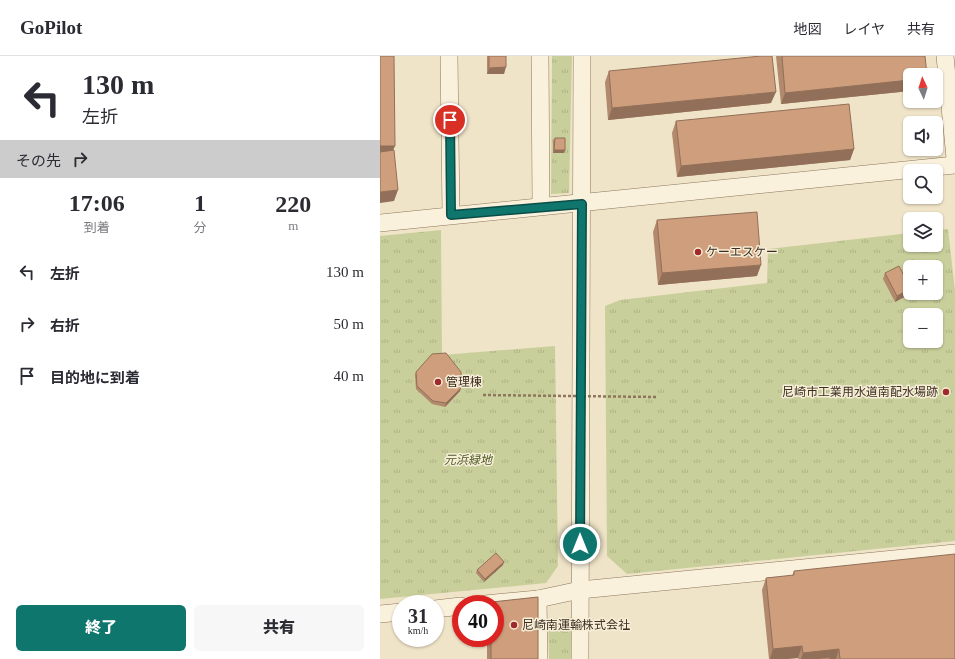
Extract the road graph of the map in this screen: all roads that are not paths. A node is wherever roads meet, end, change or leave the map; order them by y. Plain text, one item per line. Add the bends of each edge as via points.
1 (449, 56) edge
2 (540, 56) edge
3 (582, 56) edge
4 (945, 56) edge
5 (955, 158) edge
6 (955, 165) edge
7 (582, 204) junction
8 (541, 206) junction
9 (451, 215) junction
10 (380, 223) edge
11 (955, 553) edge
12 (580, 590) junction
13 (538, 599) junction
14 (504, 602) edge
15 (392, 613) edge
16 (380, 614) edge
17 (539, 659) edge
18 (580, 659) edge

1 - 9 street
2 - 8 street
3 - 7 street
4 - 5 street
6 - 7 street via 618,198
7 - 8 street
7 - 12 street
8 - 9 street
9 - 10 street
11 - 12 street
12 - 13 street
12 - 18 street
13 - 14 street
13 - 17 street
15 - 16 street

